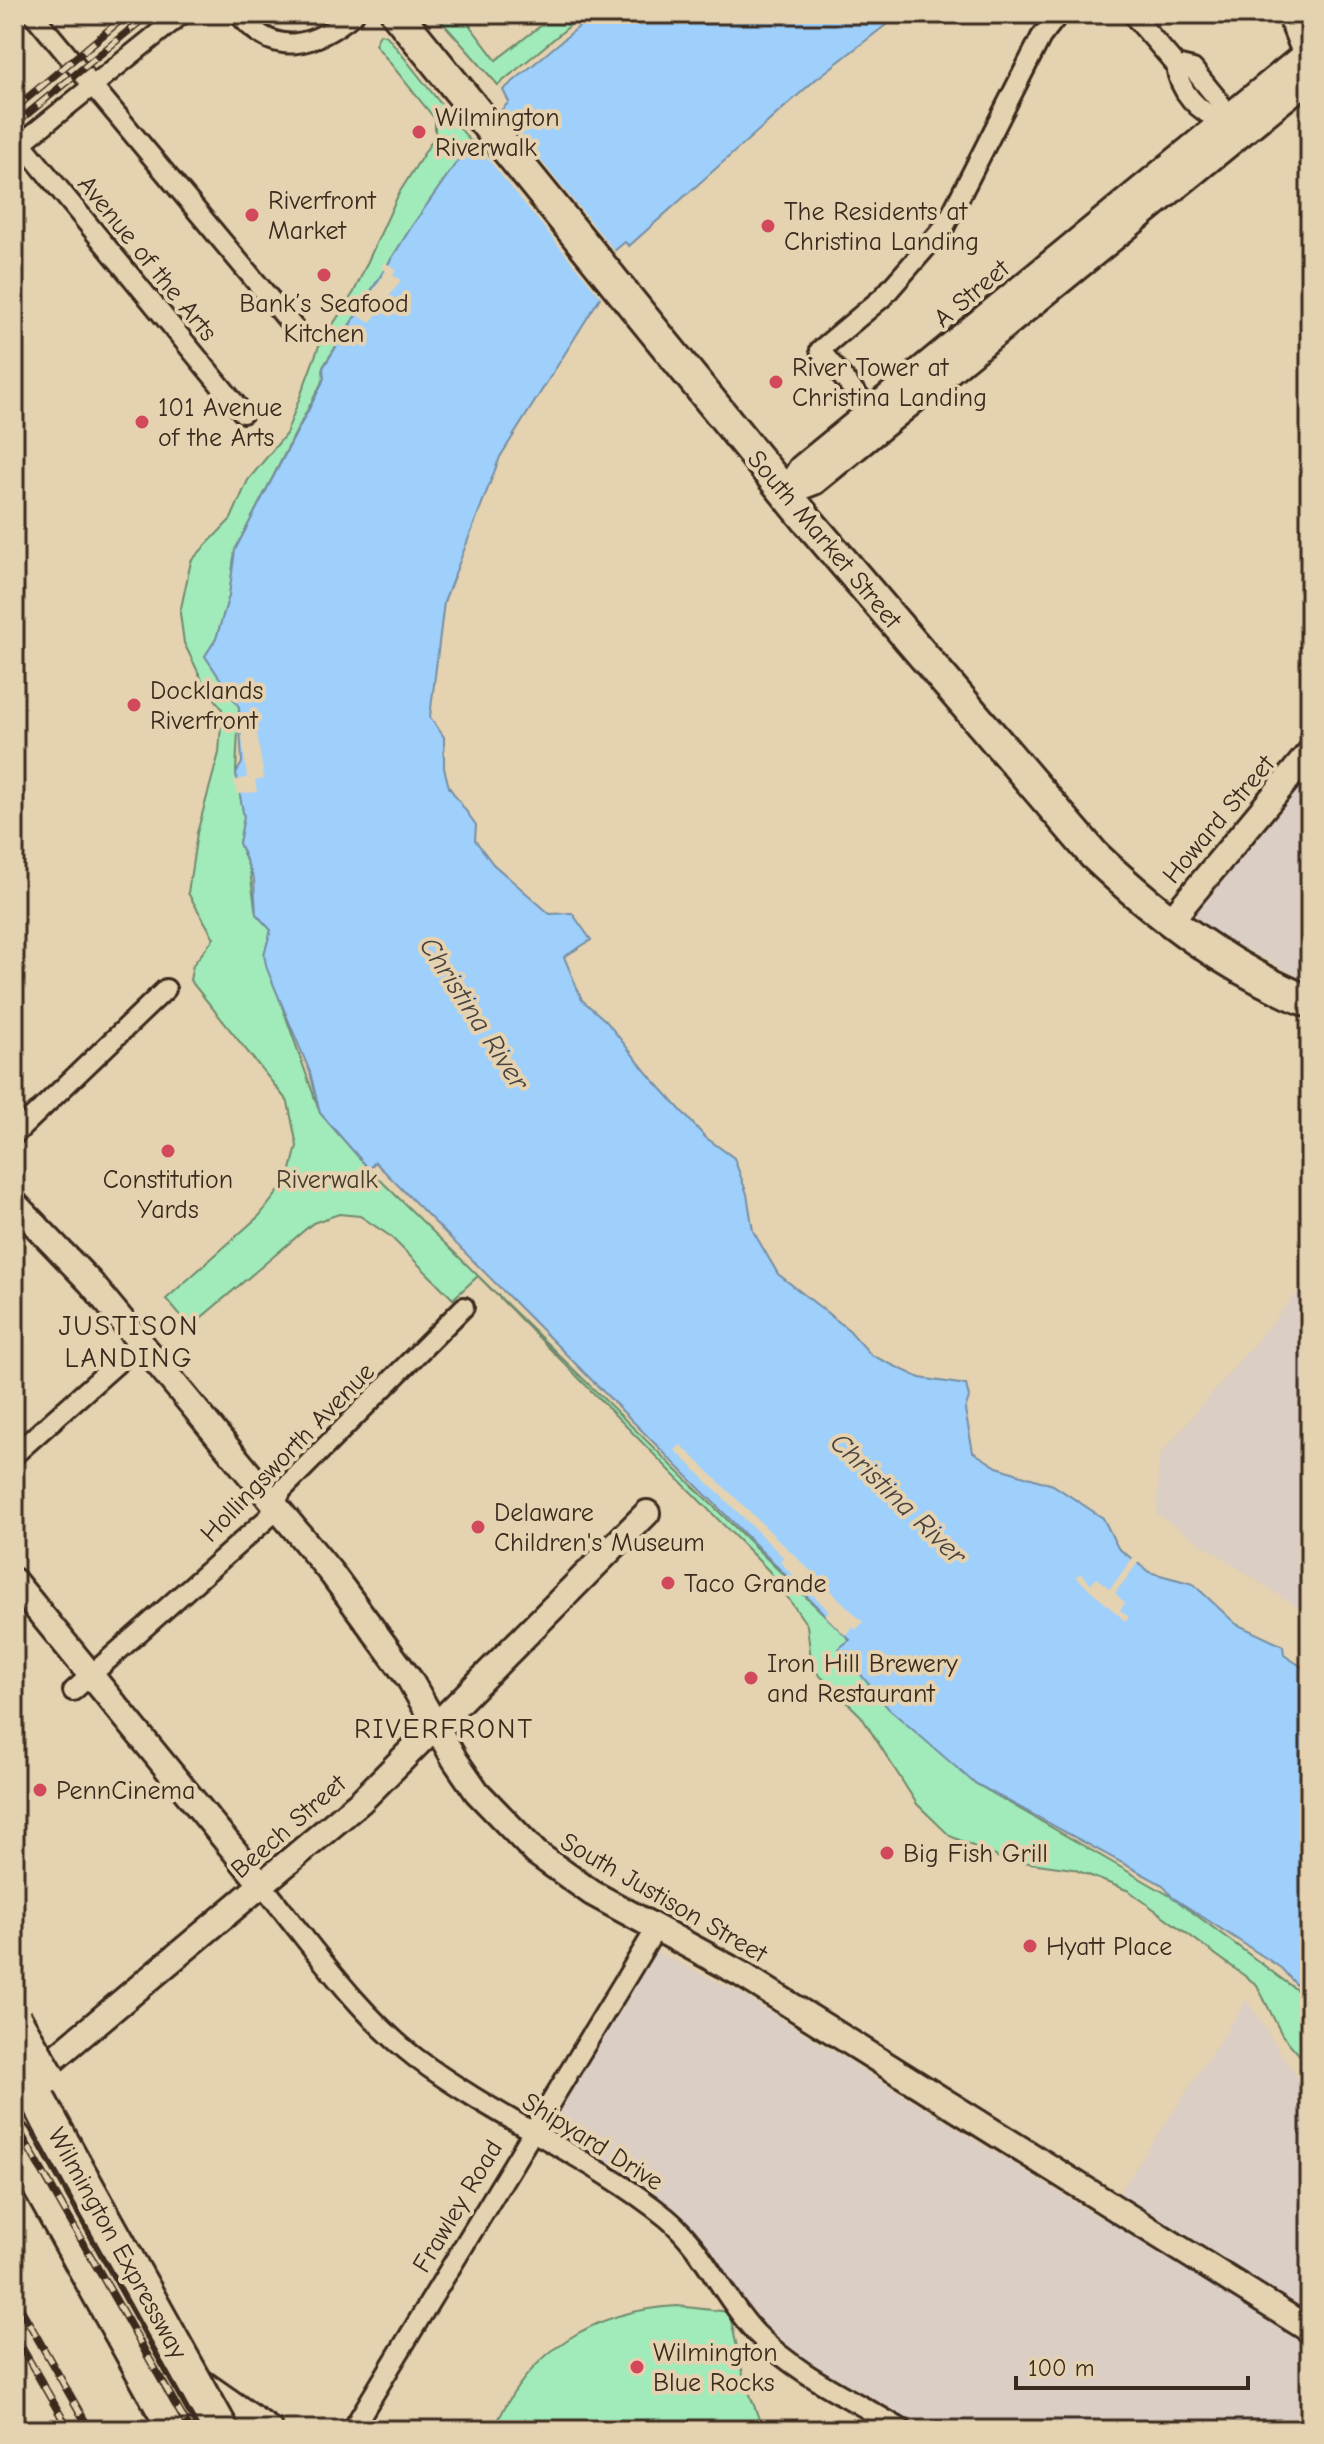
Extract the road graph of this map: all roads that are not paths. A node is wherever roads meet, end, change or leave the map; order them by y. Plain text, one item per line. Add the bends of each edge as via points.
1 (33, 14) edge
2 (182, 14) edge
3 (239, 14) edge
4 (354, 14) edge
5 (397, 14) edge
6 (1059, 14) edge
7 (1132, 14) edge
8 (1305, 44) edge
9 (93, 86) junction
10 (1223, 121) junction
11 (16, 142) edge
12 (1226, 148) junction
13 (296, 330) dead end
14 (243, 413) dead end
15 (878, 419) junction
16 (785, 493) junction
17 (1310, 752) edge
18 (1170, 921) junction
19 (166, 989) dead end
20 (1310, 1002) edge
21 (14, 1135) edge
22 (14, 1203) edge
23 (464, 1307) dead end
24 (141, 1342) junction
25 (14, 1455) edge
26 (274, 1505) junction
27 (647, 1513) dead end
28 (14, 1581) edge
29 (82, 1683) junction
30 (436, 1727) junction
31 (263, 1886) junction
32 (657, 1927) junction
33 (14, 2020) edge
34 (16, 2078) edge
35 (531, 2133) junction
36 (14, 2139) edge
37 (86, 2185) junction
38 (1310, 2330) edge
39 (176, 2430) edge
40 (221, 2430) edge
41 (270, 2430) edge
42 (352, 2430) edge
43 (903, 2430) edge

1 - 9 street
2 - 9 street
3 - 4 street via 254,32 297,44 333,31
5 - 16 main road, South Market Street
6 - 15 street via 1041,37 945,226 883,297 820,350
7 - 10 street via 1176,65 1193,69 1219,101
8 - 10 street, A Street
8 - 12 street, A Street
9 - 11 street
9 - 13 street
10 - 12 street
10 - 15 street, A Street
11 - 14 street, Avenue of the Arts
12 - 15 street, A Street
15 - 16 street, A Street via 798,471
16 - 18 main road, South Market Street via 1048,805 1116,876
17 - 18 street, Howard Street
18 - 20 main road, South Market Street via 1225,961
19 - 21 street
22 - 24 street, South Justison Street
23 - 26 street, Hollingsworth Avenue via 282,1490
24 - 25 street
24 - 26 street, South Justison Street
26 - 29 street, Hollingsworth Avenue via 269,1517
26 - 30 street, South Justison Street via 385,1643
27 - 30 street, Beech Street
28 - 29 street
29 - 31 street
30 - 31 street, Beech Street
30 - 32 street, South Justison Street via 477,1792 512,1832 571,1879
31 - 34 street, Beech Street
31 - 35 street, Shipyard Drive via 383,2030 429,2068
32 - 35 street, Frawley Road
32 - 38 street, South Justison Street via 766,1989
33 - 37 highway, bridge via 55,2089
34 - 37 highway, Wilmington Expressway, bridge
34 - 41 street via 172,2358
35 - 42 street, Frawley Road
35 - 43 street, Shipyard Drive via 669,2220 775,2350
36 - 39 highway, Wilmington Expressway
37 - 40 highway, Wilmington Expressway, bridge

